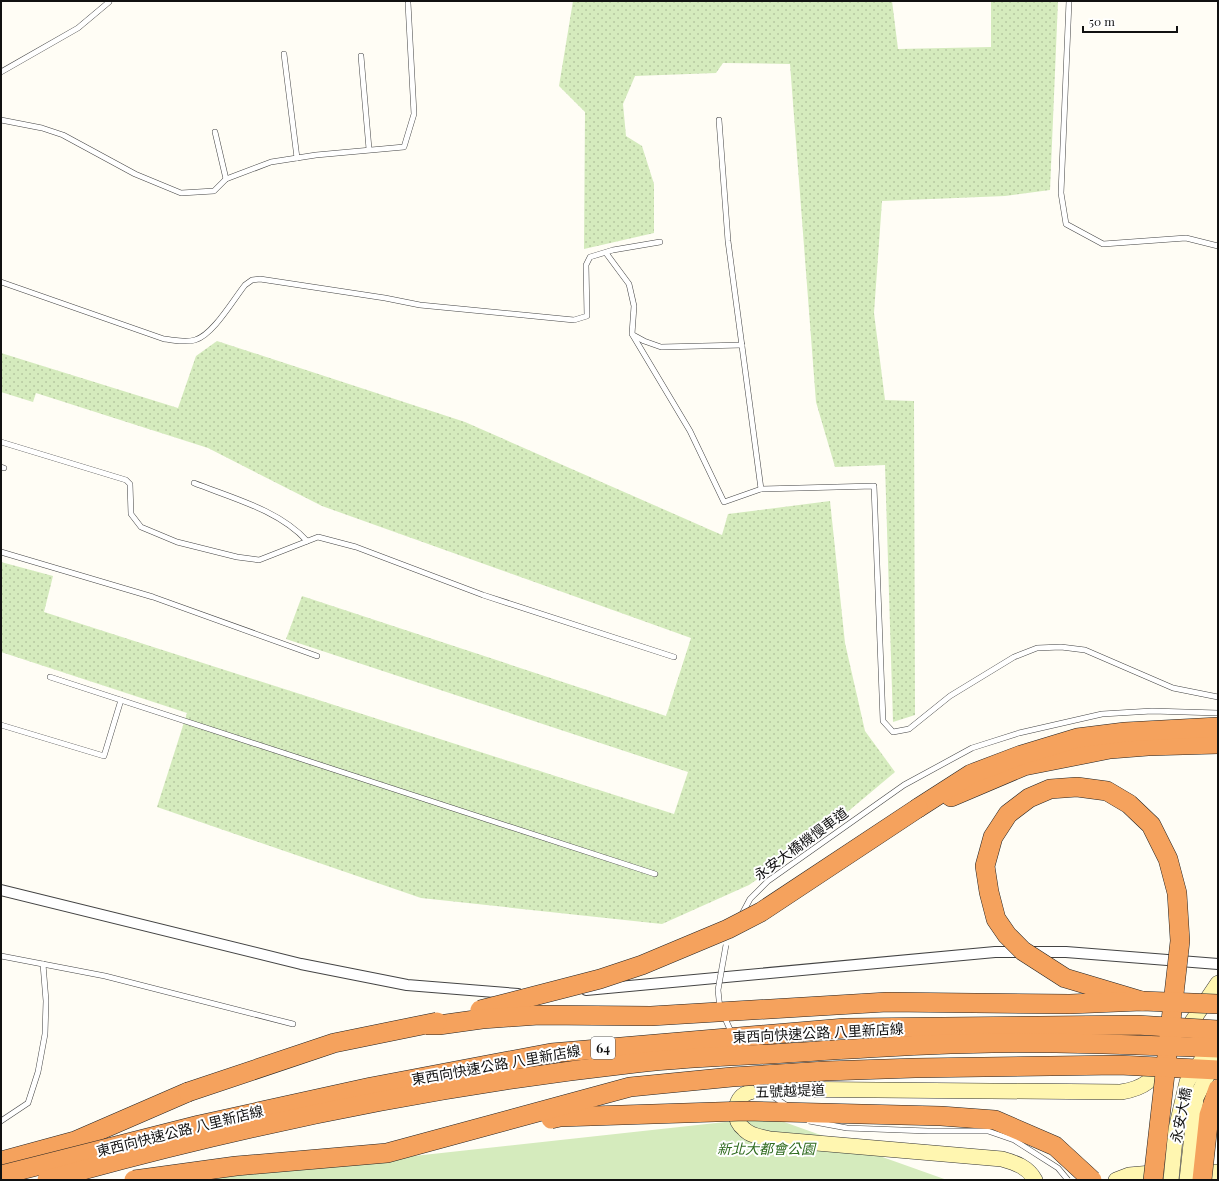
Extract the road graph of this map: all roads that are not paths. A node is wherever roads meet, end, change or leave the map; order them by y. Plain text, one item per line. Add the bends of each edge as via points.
1 (1070, 1) edge
2 (109, 2) dead end
3 (408, 3) dead end
4 (284, 54) dead end
5 (361, 56) dead end
6 (1, 72) edge
7 (1, 120) edge
8 (720, 120) dead end
9 (215, 132) dead end
10 (368, 149) junction
11 (297, 158) junction
12 (226, 179) junction
13 (660, 242) dead end
14 (1218, 246) edge
15 (606, 253) junction
16 (1, 282) edge
17 (632, 334) junction
18 (742, 345) junction
19 (1, 442) edge
20 (194, 483) dead end
21 (761, 489) junction
22 (307, 541) junction
23 (1, 552) edge
24 (317, 656) dead end
25 (674, 657) dead end
26 (50, 678) dead end
27 (1218, 696) edge
28 (121, 700) junction
29 (1218, 713) edge
30 (1, 725) edge
31 (1218, 727) edge
32 (1218, 744) edge
33 (918, 808) junction
34 (655, 874) dead end
35 (1, 890) edge
36 (733, 932) dead end
37 (730, 938) dead end
38 (1, 956) edge
39 (43, 964) junction
40 (1218, 964) edge
41 (1218, 983) edge
42 (1142, 1001) junction
43 (1218, 1004) edge
44 (1218, 1023) edge
45 (293, 1024) dead end
46 (426, 1025) junction
47 (1218, 1030) edge
48 (1218, 1036) edge
49 (1218, 1048) edge
50 (1218, 1052) edge
51 (744, 1059) dead end
52 (1218, 1070) edge
53 (751, 1072) dead end
54 (1187, 1082) junction
55 (1218, 1089) edge
56 (1, 1121) edge
57 (386, 1153) junction
58 (1, 1161) edge
59 (1218, 1172) edge
60 (1, 1175) edge
61 (47, 1180) edge
62 (134, 1180) edge
63 (1035, 1180) edge
64 (1068, 1180) edge
65 (1092, 1180) edge
66 (1116, 1180) edge
67 (1153, 1180) edge
68 (1171, 1180) edge
69 (1187, 1180) edge
70 (1202, 1180) edge

1 - 14 lane via 1061,193 1066,224 1103,244 1186,238
2 - 6 lane via 78,28
3 - 10 lane via 414,114 404,147
4 - 11 lane
5 - 10 lane
7 - 12 lane via 63,135 135,174 181,193 214,191
8 - 18 lane via 728,241
9 - 12 lane
10 - 11 lane
11 - 12 lane via 272,162
13 - 15 lane
15 - 16 lane via 590,258 586,265 587,316 574,320 420,305 260,279 252,280 245,285 211,330 196,340 181,341 164,339
15 - 17 lane via 629,284 634,306
17 - 18 lane via 661,347
17 - 21 lane via 690,431 724,502
18 - 21 lane
19 - 22 lane via 126,480 130,484 131,514 141,527 177,542 237,558 259,560
20 - 22 lane via 285,522
21 - 27 lane via 874,486 883,721 893,732 909,729 950,696 1014,656 1037,648 1085,650 1173,688
22 - 25 lane via 318,537 356,547 483,595
23 - 24 lane via 152,597
26 - 28 lane
28 - 30 lane via 104,756
28 - 34 lane
29 - 36 lane, 永安大橋機慢車道 via 1152,711 1102,714 1018,733 972,748 904,785 768,881 750,899
31 - 33 highway via 1126,732 1077,738 971,774
32 - 33 highway via 1110,749 1024,766
33 - 46 highway, bridge via 761,912 728,929 642,965 600,979
35 - 40 street via 301,964 407,984 512,994 636,986 995,952 1066,952
37 - 51 lane, bridge via 726,945 718,990 719,1006
38 - 39 lane
39 - 45 lane via 105,976
39 - 56 lane via 45,1028 38,1072 28,1103
41 - 63 street, 五號越堤道 via 1152,1080 1137,1090 1121,1092 766,1089 743,1094 736,1104 736,1120 744,1130 756,1136 1002,1159 1018,1164 1032,1174
42 - 43 highway, bridge
42 - 46 highway, bridge via 1070,1004 887,1002 651,1016 539,1015
42 - 67 highway, bridge via 1065,978 1023,951 996,919 985,866 993,837 1008,814 1029,798 1056,788 1077,787 1107,791 1129,804 1151,825 1168,858 1177,893 1180,941
44 - 54 highway, bridge via 1205,1041
46 - 58 highway, bridge via 334,1043 188,1092 75,1141
47 - 60 highway, 東西向快速公路 八里新店線 / 64, bridge via 1137,1025 845,1028 551,1053 371,1087 199,1125
48 - 54 street, 永安大橋, bridge
49 - 61 highway, 東西向快速公路 八里新店線 / 64, bridge via 992,1043 849,1049 638,1063 562,1072 411,1096 262,1126
50 - 69 street, 永安大橋, bridge via 1196,1098
52 - 57 highway, bridge via 1119,1064 915,1068 732,1077 630,1088
53 - 64 lane, bridge via 757,1086 808,1121 847,1128 988,1131 1014,1140 1058,1168
54 - 68 street, 永安大橋, bridge via 1176,1129
55 - 70 highway, bridge via 1210,1115
57 - 62 highway, bridge via 236,1166
57 - 65 highway, bridge via 560,1117 746,1111 941,1116 995,1120 1003,1123 1055,1146
59 - 66 street via 1150,1172

